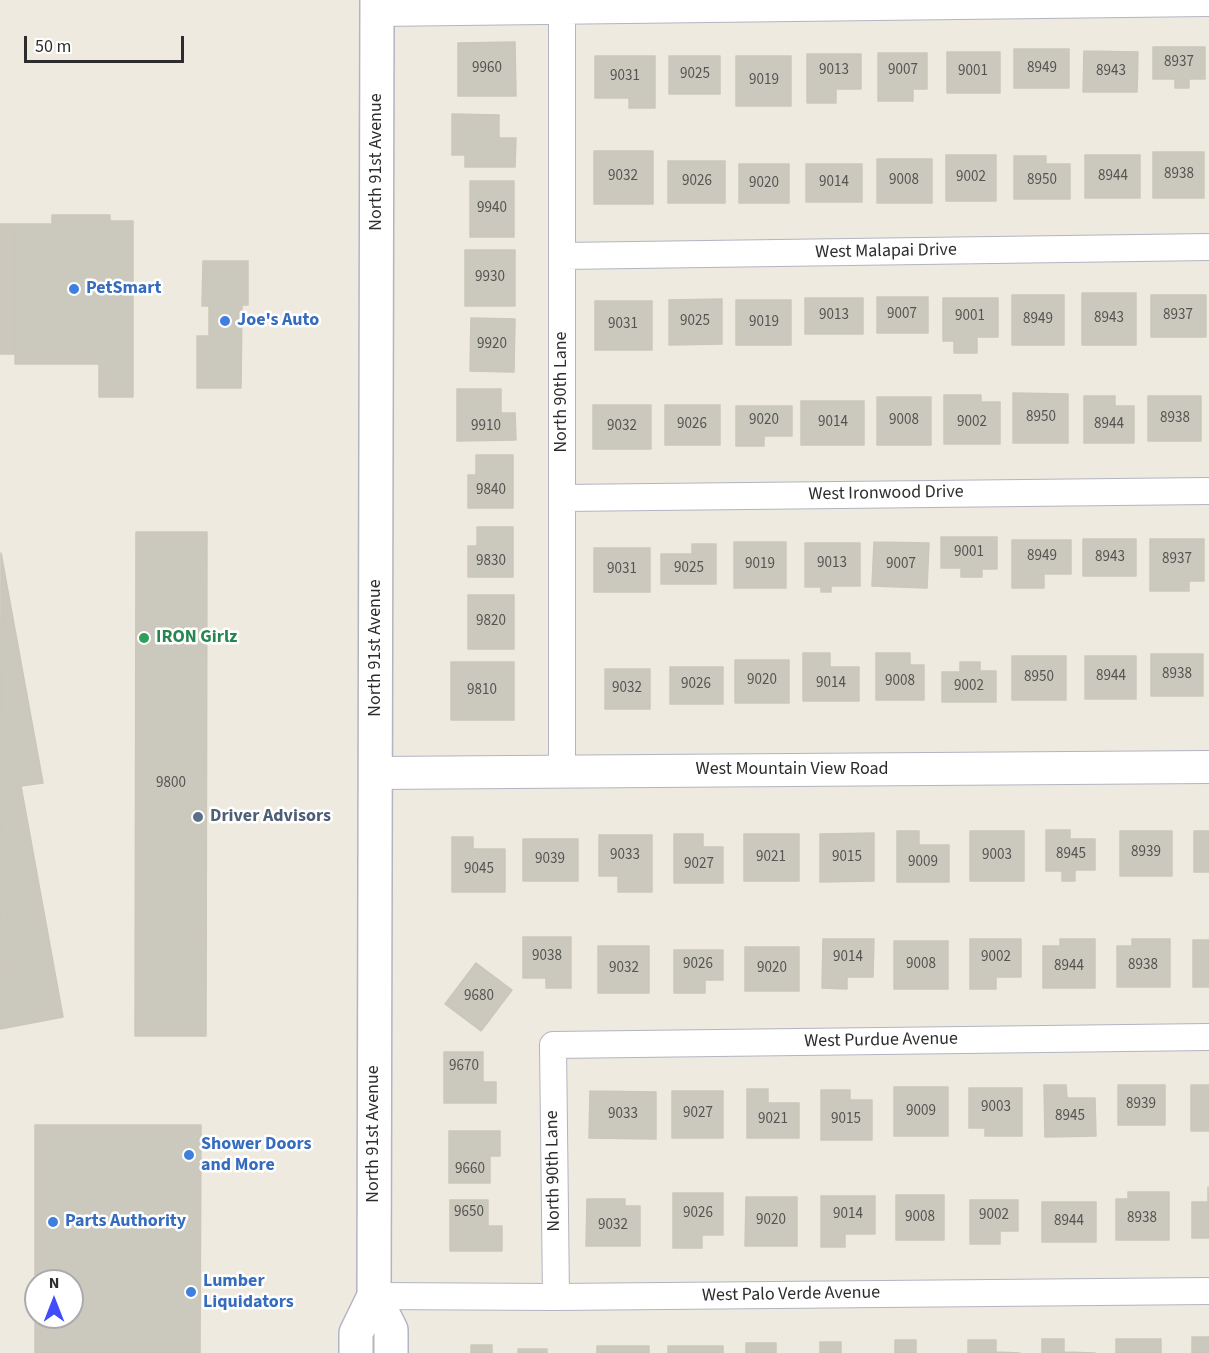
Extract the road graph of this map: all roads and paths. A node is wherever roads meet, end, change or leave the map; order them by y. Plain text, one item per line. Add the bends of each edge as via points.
1 (1209, 3) edge
2 (378, 6) edge
3 (562, 12) junction
4 (1209, 247) edge
5 (562, 256) junction
6 (1209, 491) edge
7 (562, 498) junction
8 (1209, 767) edge
9 (562, 772) junction
10 (375, 773) junction
11 (1209, 1036) edge
12 (553, 1045) joint
13 (1209, 1291) edge
14 (374, 1296) junction
15 (556, 1298) junction
16 (356, 1353) edge
17 (391, 1353) edge

1 - 3 street
2 - 3 street
2 - 10 main road, North 91st Avenue
3 - 5 street, North 90th Lane
4 - 5 street, West Malapai Drive
5 - 7 street, North 90th Lane
6 - 7 street, West Ironwood Drive
7 - 9 street, North 90th Lane
8 - 9 street, West Mountain View Road
9 - 10 street, West Mountain View Road
10 - 14 main road, North 91st Avenue
11 - 12 street, West Purdue Avenue
12 - 15 street, North 90th Lane
13 - 15 street, West Palo Verde Avenue
14 - 15 street, West Palo Verde Avenue
14 - 16 main road, North 91st Avenue via 356,1333
14 - 17 main road, North 91st Avenue via 391,1330

